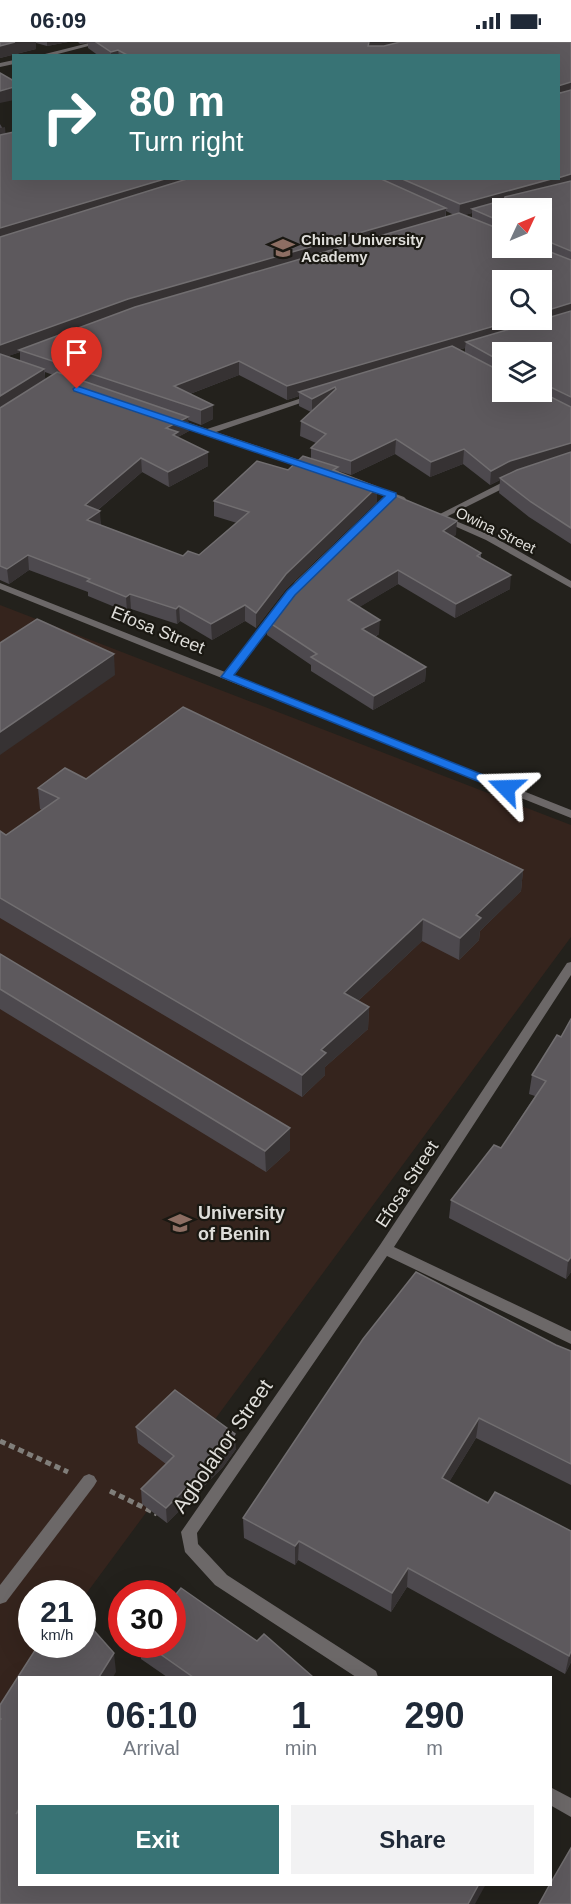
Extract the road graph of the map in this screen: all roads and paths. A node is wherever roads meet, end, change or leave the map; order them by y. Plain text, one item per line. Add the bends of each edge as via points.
1 (101, 42) edge
2 (38, 45) dead end
3 (56, 54) edge
4 (319, 395) edge
5 (164, 418) edge
6 (208, 432) junction
7 (316, 469) edge
8 (523, 477) edge
9 (349, 480) edge
10 (392, 495) junction
11 (384, 503) edge
12 (411, 504) edge
13 (429, 513) edge
14 (439, 517) junction
15 (571, 585) edge
16 (0, 586) edge
17 (284, 602) edge
18 (227, 677) junction
19 (571, 814) edge
20 (571, 966) edge
21 (385, 1249) junction
22 (571, 1338) edge
23 (89, 1481) dead end
24 (0, 1597) edge
25 (368, 1676) edge
26 (552, 1796) edge
27 (571, 1808) edge

1 - 3 street
2 - 3 street
4 - 6 street
5 - 6 street
6 - 7 street
8 - 14 street
9 - 10 street
10 - 11 street
10 - 12 street
13 - 14 street, Owina Street
14 - 15 street, Owina Street via 489,538
16 - 18 street, Efosa Street
17 - 18 street
18 - 19 street, Efosa Street
20 - 21 street, Efosa Street
21 - 22 street, Efosa Street
21 - 25 street, Agbolahor Street via 189,1532 191,1547 221,1580
23 - 24 street
26 - 27 street

